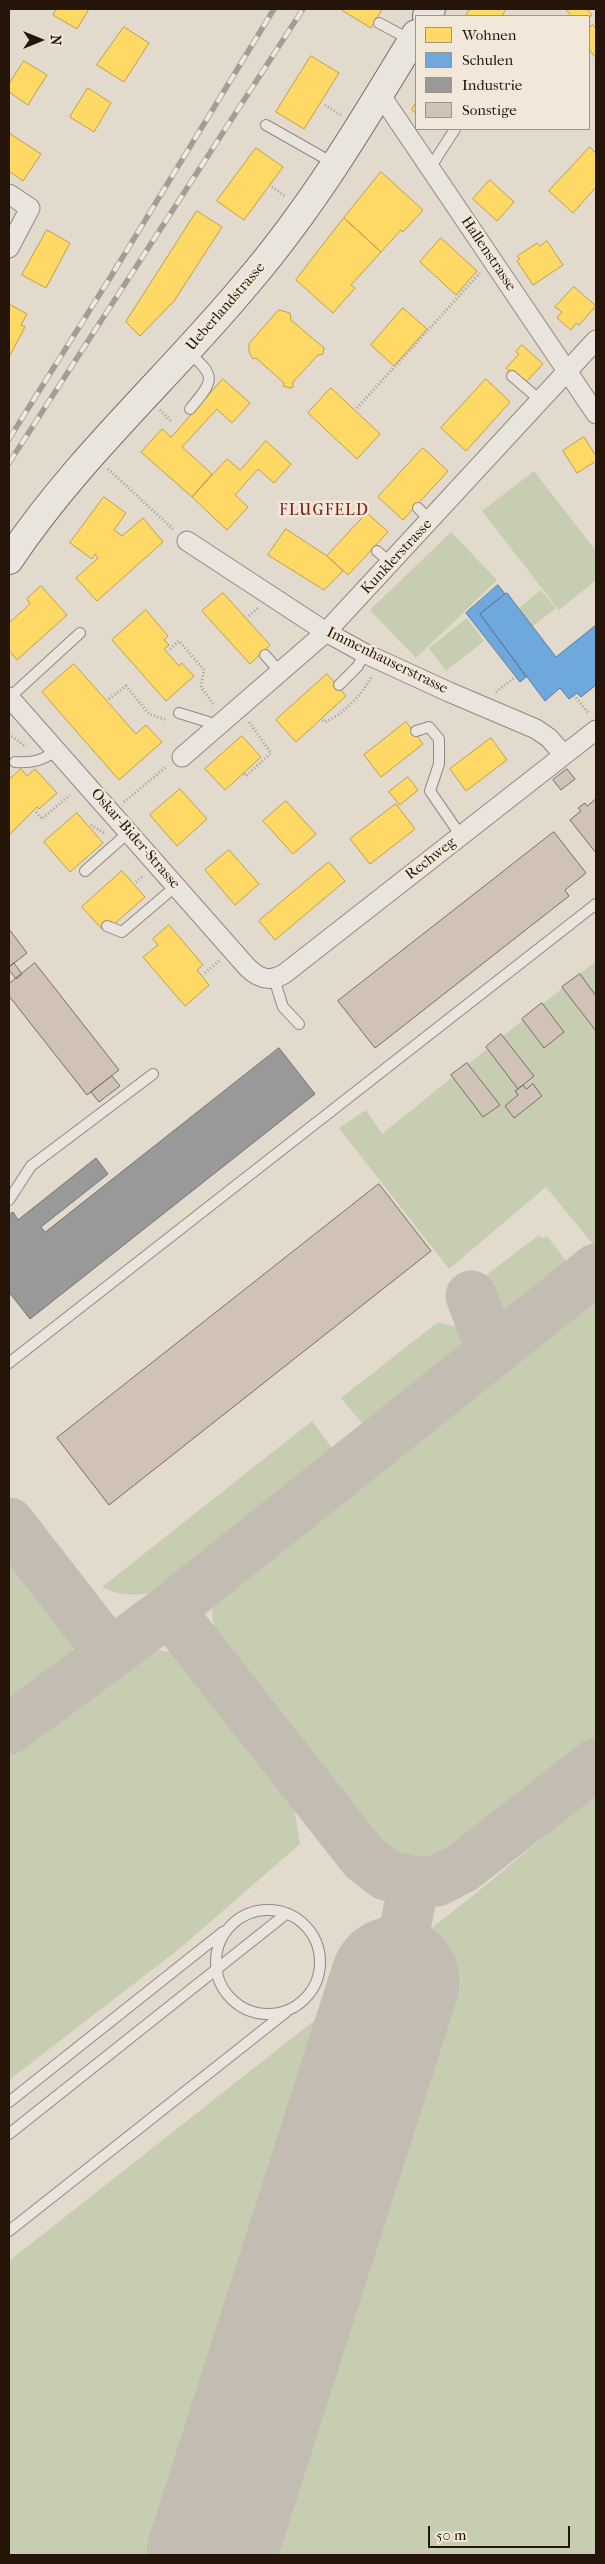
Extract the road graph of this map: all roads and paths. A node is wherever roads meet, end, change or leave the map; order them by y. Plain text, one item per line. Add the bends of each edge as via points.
1 (379, 23) dead end
2 (414, 37) edge
3 (380, 94) junction
4 (325, 105) dead end
5 (346, 118) dead end
6 (266, 125) dead end
7 (454, 130) edge
8 (336, 165) junction
9 (430, 168) junction
10 (272, 187) dead end
11 (9, 194) edge
12 (291, 200) dead end
13 (9, 248) edge
14 (492, 259) junction
15 (596, 340) edge
16 (187, 351) junction
17 (568, 372) junction
18 (512, 376) dead end
19 (541, 401) junction
20 (158, 408) dead end
21 (357, 408) dead end
22 (190, 409) dead end
23 (596, 414) edge
24 (171, 421) dead end
25 (91, 453) junction
26 (187, 541) joint
27 (377, 551) dead end
28 (9, 560) edge
29 (391, 563) junction
30 (326, 632) junction
31 (80, 633) dead end
32 (170, 649) dead end
33 (364, 653) junction
34 (265, 655) dead end
35 (381, 661) junction
36 (280, 672) junction
37 (515, 677) dead end
38 (339, 685) dead end
39 (502, 687) dead end
40 (574, 695) dead end
41 (9, 697) edge
42 (109, 699) dead end
43 (178, 713) dead end
44 (227, 717) junction
45 (322, 720) dead end
46 (174, 723) dead end
47 (595, 725) edge
48 (416, 731) dead end
49 (9, 734) edge
50 (28, 748) dead end
51 (56, 750) junction
52 (564, 755) junction
53 (182, 757) joint
54 (14, 762) dead end
55 (244, 774) dead end
56 (76, 790) dead end
57 (36, 812) dead end
58 (112, 812) junction
59 (129, 832) junction
60 (460, 836) junction
61 (85, 871) dead end
62 (176, 886) junction
63 (596, 904) edge
64 (107, 926) dead end
65 (224, 957) dead end
66 (205, 973) dead end
67 (268, 979) junction
68 (299, 1024) dead end
69 (154, 1074) dead end
70 (9, 1200) edge
71 (9, 1363) edge
72 (286, 1914) junction
73 (229, 1926) junction
74 (216, 1970) junction
75 (286, 2012) junction
76 (9, 2102) edge
77 (9, 2134) edge
78 (23, 2220) junction
79 (9, 2224) edge
80 (9, 2231) edge

1 - 2 lane
2 - 3 main road, Ueberlandstrasse
3 - 8 main road, Ueberlandstrasse
3 - 9 street, Hallenstrasse
4 - 5 path
6 - 8 lane
7 - 9 lane
8 - 16 main road, Ueberlandstrasse via 280,244
9 - 14 street, Hallenstrasse
10 - 12 path
11 - 13 street via 30,208
14 - 17 street, Hallenstrasse
14 - 21 path
15 - 17 street, Kunklerstrasse
16 - 22 lane via 208,370 211,378 209,386
16 - 25 main road, Ueberlandstrasse
17 - 19 street, Kunklerstrasse
17 - 23 street, Hallenstrasse
18 - 19 lane
19 - 29 street, Kunklerstrasse via 424,514
20 - 24 path
25 - 26 path
25 - 28 main road, Ueberlandstrasse
26 - 30 street, Immenhauserstrasse
27 - 29 lane
29 - 30 street, Kunklerstrasse
30 - 33 street, Immenhauserstrasse
30 - 36 street, Kunklerstrasse
31 - 41 lane
32 - 44 path via 179,641 204,670 201,687
33 - 35 street, Immenhauserstrasse
33 - 38 lane via 358,666
34 - 36 lane
35 - 45 path via 350,704 333,719
35 - 52 street, Immenhauserstrasse via 536,729
36 - 44 street, Kunklerstrasse
37 - 39 path
40 - 47 path
41 - 51 street, Oskar-Bider-Strasse
42 - 46 path via 126,686 149,714
43 - 44 lane
44 - 53 street, Kunklerstrasse
44 - 55 path via 271,754 246,776
47 - 52 street, Rechweg
48 - 60 lane via 428,727 439,739 439,764 430,791
49 - 50 path
51 - 54 lane via 32,763
51 - 58 street, Oskar-Bider-Strasse
52 - 60 street, Rechweg
53 - 58 path
56 - 57 path via 42,818
58 - 59 street, Oskar-Bider-Strasse
59 - 61 lane
59 - 62 street, Oskar-Bider-Strasse
60 - 67 street, Rechweg via 284,974
62 - 64 lane via 122,932
62 - 67 street, Oskar-Bider-Strasse via 247,967
63 - 71 lane
65 - 66 path
67 - 68 lane via 283,1008
69 - 70 lane via 31,1166
72 - 73 lane via 259,1910
72 - 74 lane
72 - 75 lane via 306,1926 316,1940 320,1956 319,1973 313,1989 302,2003
73 - 74 lane via 220,1941
73 - 76 lane
74 - 75 lane via 223,1990 235,2004 251,2012 269,2015
74 - 77 lane
75 - 78 lane
78 - 79 lane
78 - 80 lane

